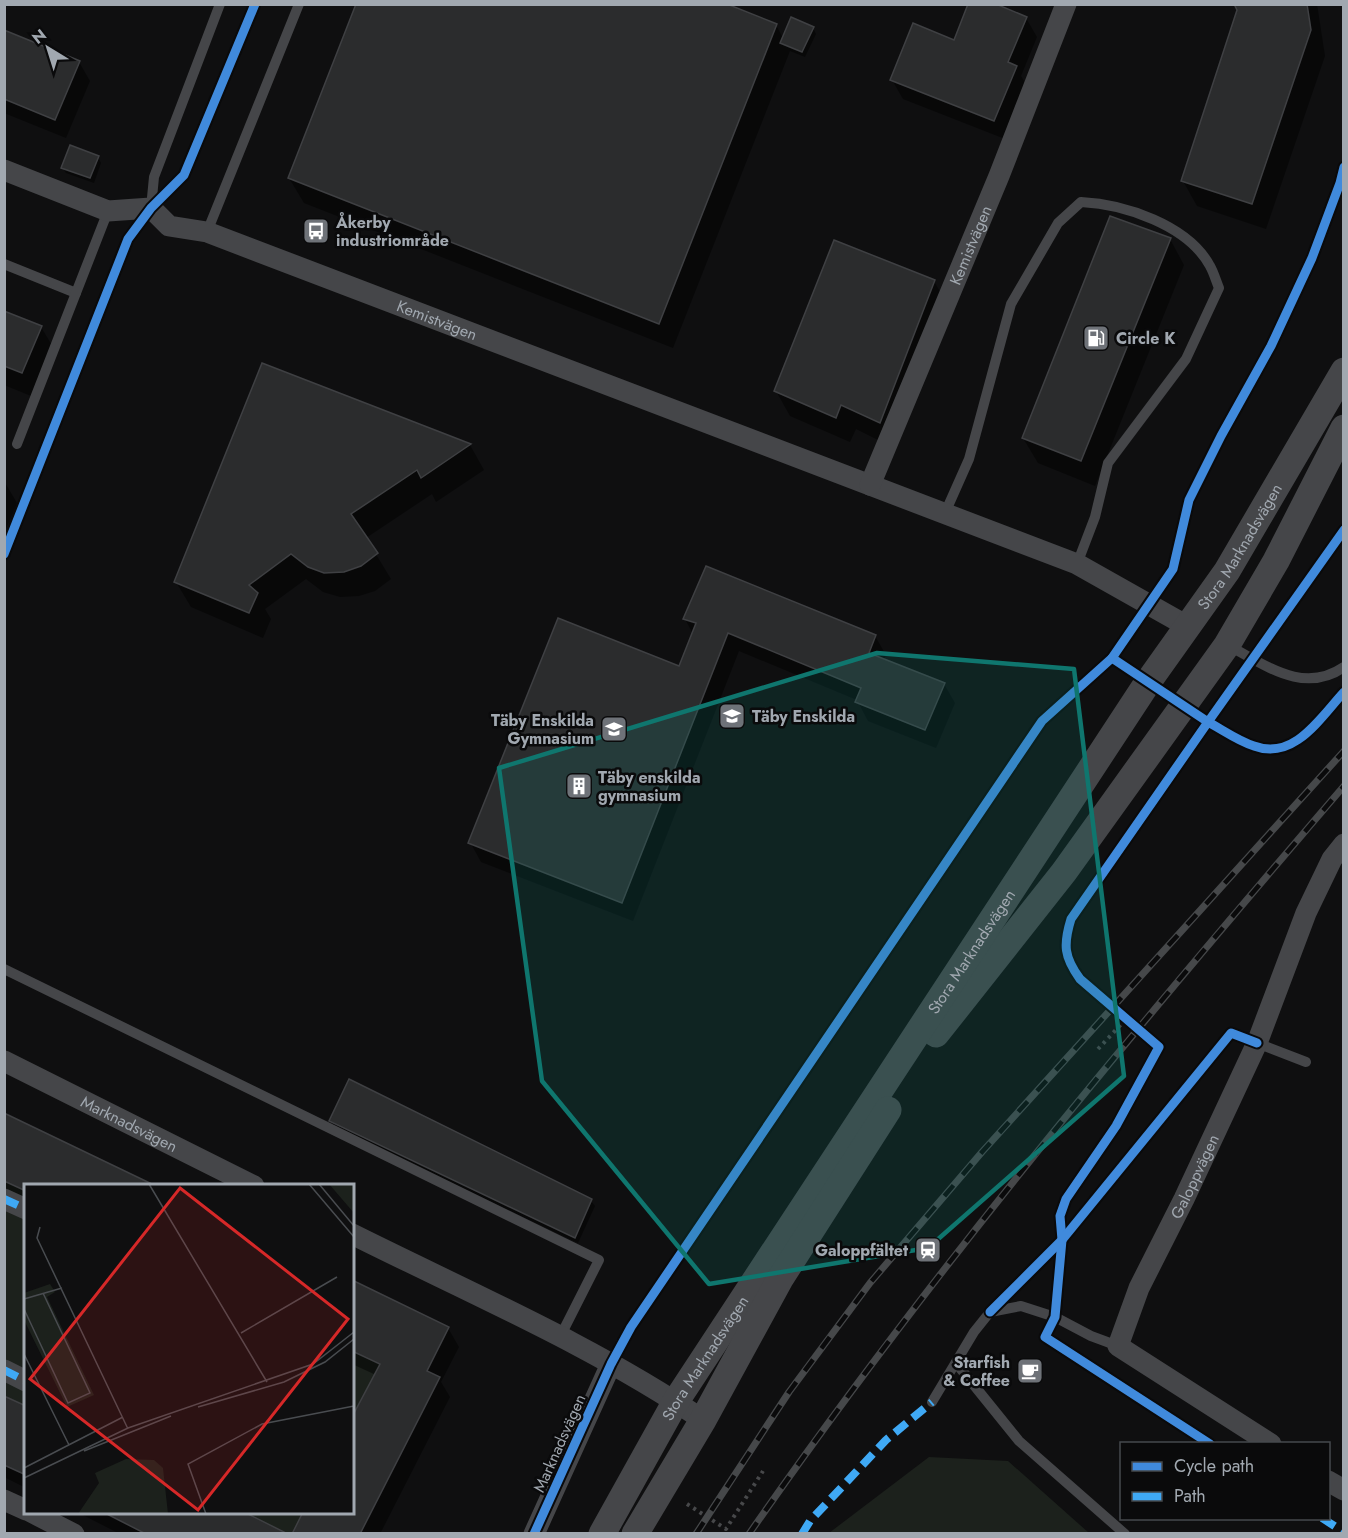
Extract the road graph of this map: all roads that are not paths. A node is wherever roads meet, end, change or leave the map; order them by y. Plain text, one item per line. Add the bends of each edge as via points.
1 (220, 4) edge
2 (299, 4) edge
3 (1066, 4) edge
4 (4, 170) edge
5 (152, 208) junction
6 (108, 211) junction
7 (207, 232) junction
8 (4, 264) edge
9 (76, 293) junction
10 (1344, 371) edge
11 (1344, 428) edge
12 (17, 444) dead end
13 (870, 485) junction
14 (945, 513) junction
15 (1077, 564) junction
16 (1187, 626) junction
17 (1227, 645) junction
18 (1344, 667) edge
19 (1344, 844) edge
20 (4, 969) edge
21 (1257, 1044) junction
22 (4, 1061) edge
23 (1306, 1062) dead end
24 (252, 1184) edge
25 (4, 1199) edge
26 (24, 1208) edge
27 (354, 1235) edge
28 (560, 1337) junction
29 (1118, 1346) junction
30 (956, 1363) junction
31 (610, 1364) junction
32 (4, 1370) edge
33 (24, 1380) edge
34 (676, 1401) junction
35 (932, 1402) dead end
36 (703, 1420) junction
37 (1269, 1442) edge
38 (1330, 1481) edge
39 (1344, 1490) edge
40 (4, 1500) edge
41 (24, 1509) edge
42 (35, 1514) edge
43 (74, 1533) edge
44 (534, 1533) edge
45 (602, 1533) edge
46 (635, 1533) edge
47 (1125, 1533) edge

1 - 5 lane via 154,177
2 - 7 lane
3 - 13 street, Kemistvägen
4 - 6 street
5 - 6 street
5 - 7 street, Kemistvägen via 169,226
6 - 9 lane
7 - 13 street, Kemistvägen
8 - 9 lane
9 - 12 lane
10 - 16 street, Stora Marknadsvägen via 1227,571
11 - 17 street, Stora Marknadsvägen via 1276,561
13 - 14 street, Kemistvägen
14 - 15 street, Kemistvägen
14 - 15 lane via 969,459 1011,304 1058,223 1081,202 1103,203 1167,224 1185,237 1210,265 1219,288 1186,358 1108,463 1095,517
15 - 16 street, Kemistvägen
16 - 17 street
16 - 34 street, Stora Marknadsvägen
17 - 18 lane via 1287,676 1310,680 1330,676
17 - 36 street, Stora Marknadsvägen via 1064,872 944,1022 780,1279
19 - 21 street, Galoppvägen via 1332,859 1306,913
20 - 28 lane via 599,1260
21 - 23 lane
21 - 29 street, Galoppvägen via 1139,1288
22 - 24 street, Marknadsvägen
25 - 26 street
27 - 28 street
28 - 31 street
29 - 30 lane via 1021,1306 990,1312
29 - 37 street
30 - 35 lane
30 - 47 lane via 1019,1441
31 - 34 street
31 - 44 street, Marknadsvägen
32 - 33 street
34 - 36 street
34 - 45 street, Stora Marknadsvägen
36 - 46 street, Stora Marknadsvägen
38 - 39 street
40 - 41 street
42 - 43 street

